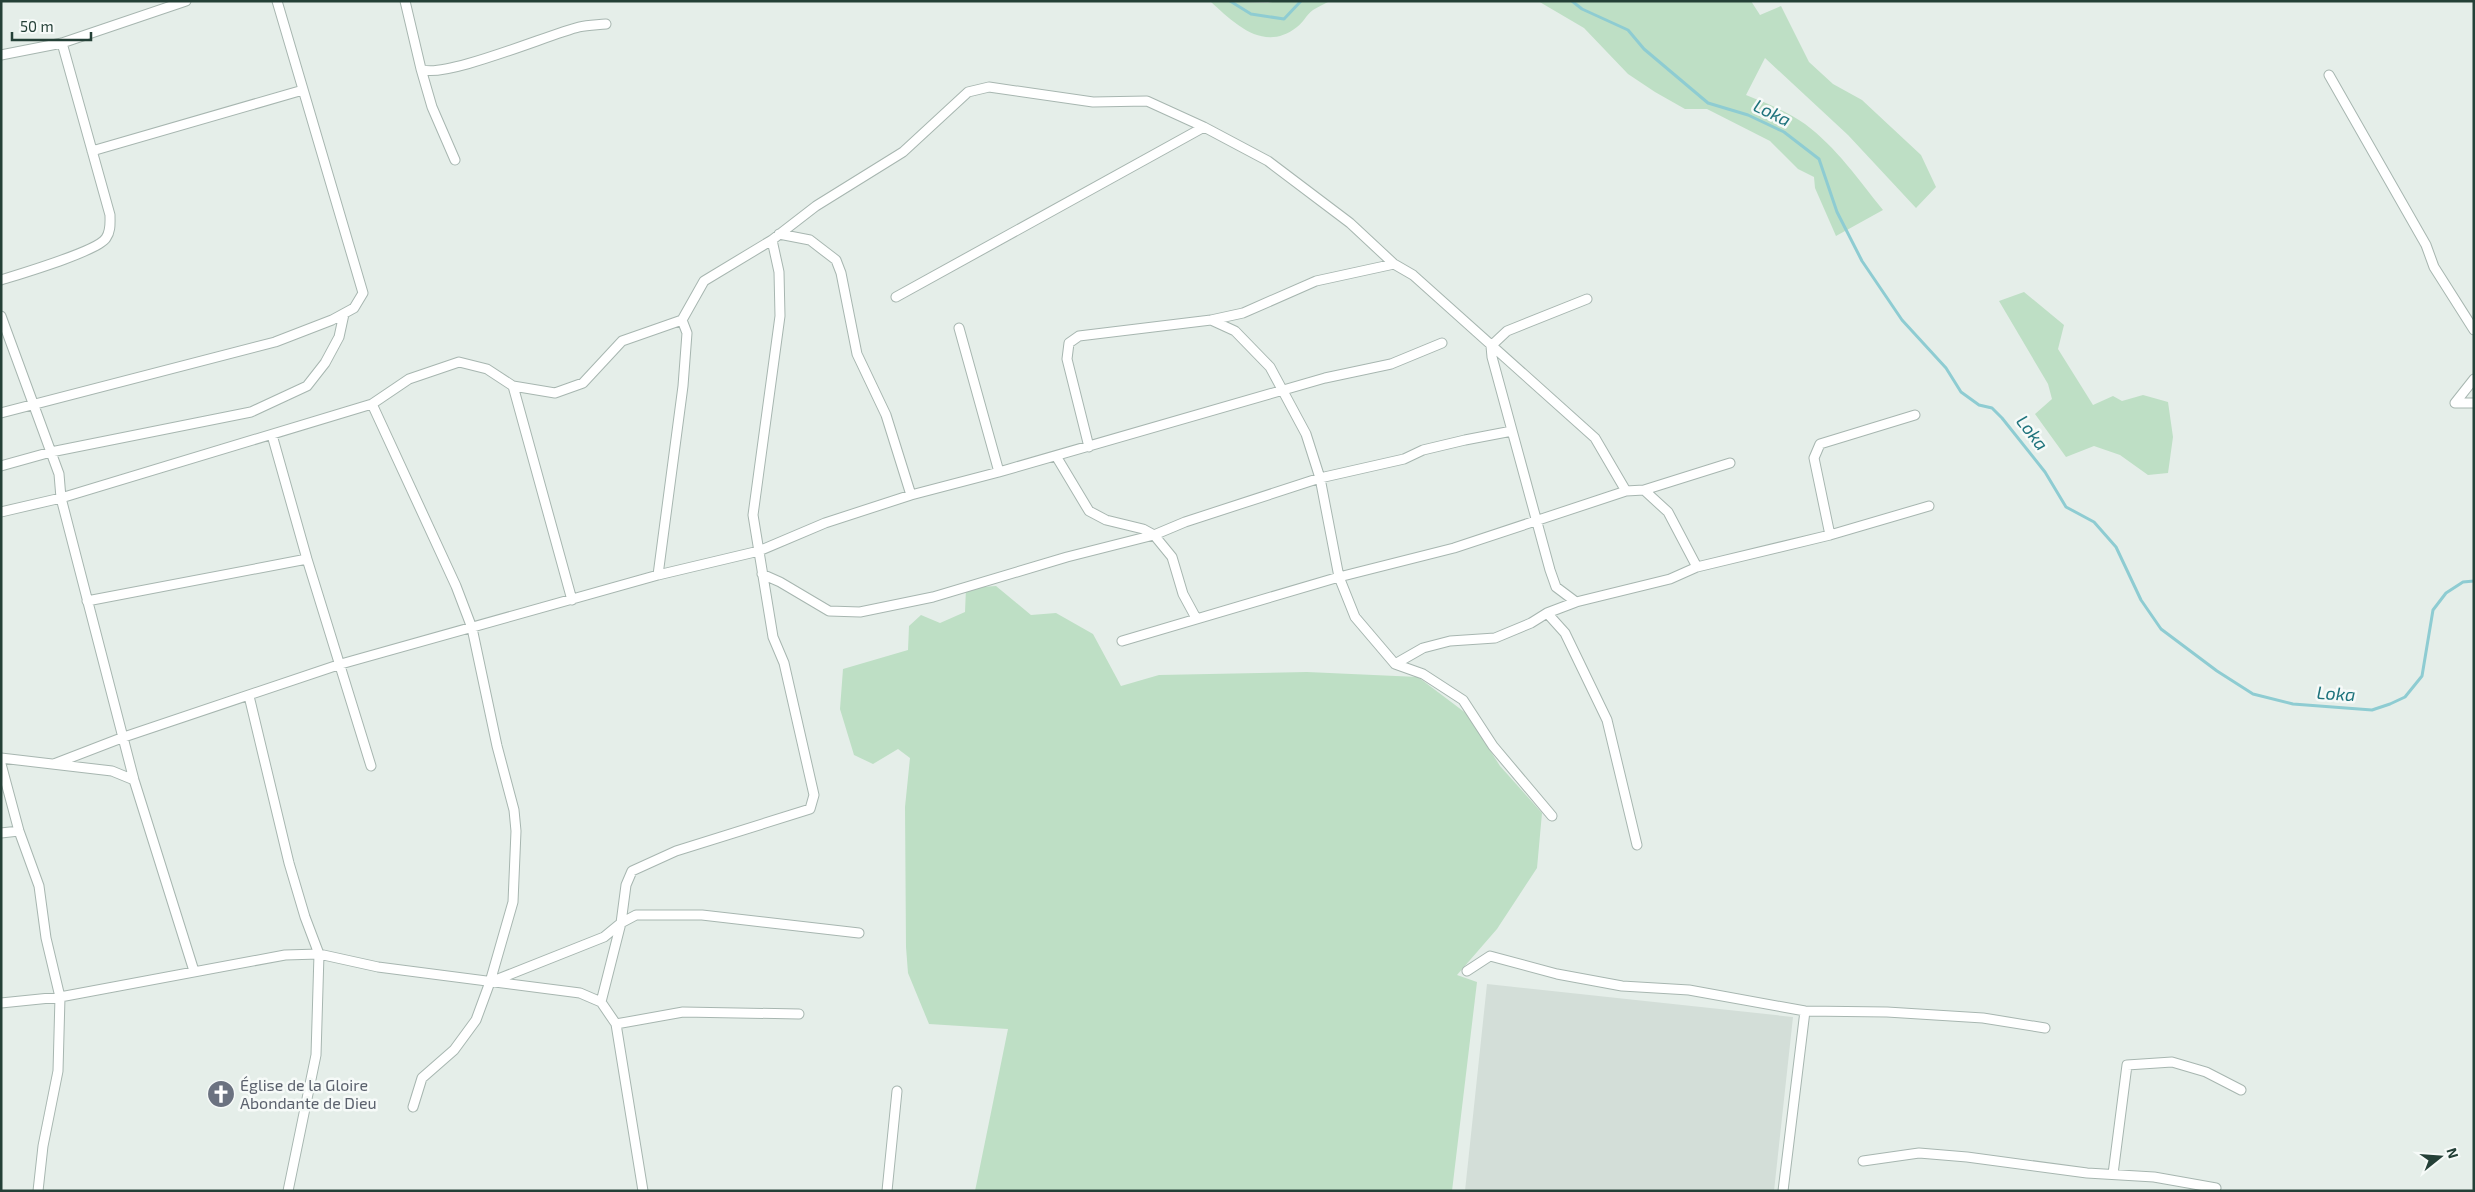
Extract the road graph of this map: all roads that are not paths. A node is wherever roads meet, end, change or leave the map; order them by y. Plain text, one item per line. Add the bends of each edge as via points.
1 (186, 1) edge
2 (277, 1) edge
3 (404, 1) edge
4 (160, 5) edge
5 (606, 24) dead end
6 (62, 44) junction
7 (1, 55) edge
8 (421, 69) junction
9 (2329, 75) dead end
10 (303, 90) junction
11 (1204, 127) junction
12 (92, 151) junction
13 (455, 160) dead end
14 (775, 237) junction
15 (1394, 264) junction
16 (1, 280) edge
17 (896, 297) dead end
18 (1587, 299) dead end
19 (344, 314) junction
20 (1, 316) edge
21 (682, 320) junction
22 (1211, 320) junction
23 (959, 328) dead end
24 (2474, 330) edge
25 (1442, 343) dead end
26 (1491, 346) junction
27 (2474, 379) edge
28 (513, 386) junction
29 (1284, 390) junction
30 (33, 403) junction
31 (2474, 403) edge
32 (372, 404) junction
33 (1, 413) edge
34 (1915, 415) dead end
35 (1512, 431) junction
36 (272, 435) junction
37 (1089, 446) junction
38 (51, 452) junction
39 (1056, 456) junction
40 (1730, 462) dead end
41 (1, 466) edge
42 (999, 472) junction
43 (1320, 478) junction
44 (1644, 490) junction
45 (1626, 491) junction
46 (911, 495) junction
47 (61, 498) junction
48 (1928, 506) dead end
49 (1, 512) edge
50 (1538, 520) junction
51 (1154, 535) junction
52 (1830, 535) junction
53 (759, 551) junction
54 (307, 559) junction
55 (1697, 567) junction
56 (762, 574) junction
57 (658, 576) junction
58 (1339, 577) junction
59 (572, 600) junction
60 (87, 601) junction
61 (1576, 602) junction
62 (1547, 613) junction
63 (1196, 618) junction
64 (472, 628) junction
65 (1122, 640) dead end
66 (341, 664) junction
67 (1395, 664) junction
68 (249, 696) junction
69 (124, 737) junction
70 (1, 758) edge
71 (1, 764) edge
72 (54, 764) junction
73 (371, 766) dead end
74 (134, 780) junction
75 (1552, 816) dead end
76 (19, 831) junction
77 (1, 833) edge
78 (1637, 845) dead end
79 (621, 923) junction
80 (860, 932) dead end
81 (319, 954) junction
82 (194, 971) junction
83 (1467, 971) dead end
84 (490, 982) junction
85 (60, 997) junction
86 (601, 1002) junction
87 (1, 1003) edge
88 (1805, 1011) junction
89 (799, 1014) dead end
90 (616, 1024) junction
91 (2045, 1028) dead end
92 (2241, 1090) dead end
93 (897, 1091) dead end
94 (413, 1107) dead end
95 (1863, 1161) dead end
96 (2113, 1174) junction
97 (2216, 1188) dead end
98 (38, 1191) edge
99 (288, 1191) edge
100 (643, 1191) edge
101 (887, 1191) edge
102 (1783, 1191) edge

1 - 4 street
2 - 10 street
3 - 8 street
4 - 6 street
5 - 8 street via 579,27 437,71
6 - 7 street
6 - 12 street
8 - 13 street via 432,107
9 - 24 street via 2422,237 2434,267
10 - 12 street
10 - 19 street via 363,293 354,308
11 - 14 street via 1147,101 1093,102 989,87 968,92 903,152 823,202
11 - 15 street via 1268,161 1350,222
11 - 17 street
12 - 16 street via 110,215 106,239 89,249
14 - 21 street via 704,281
14 - 46 street via 810,240 836,260 857,354 886,415
14 - 53 street via 780,316 753,515
15 - 22 street via 1316,281 1243,313
15 - 26 street via 1414,275
18 - 26 street via 1506,331
19 - 30 street via 275,342
19 - 38 street via 334,346 307,386 267,405 251,412
20 - 30 street
21 - 28 street via 622,341 583,383 568,389 555,393
21 - 57 street via 687,332 683,386
22 - 29 street via 1235,331 1270,367
22 - 37 street via 1079,336 1069,343 1067,359
23 - 42 street
25 - 29 street via 1391,364
26 - 35 street
26 - 45 street via 1595,438
27 - 31 street via 2454,403
28 - 32 street via 487,370 459,362 409,379
28 - 59 street
29 - 37 street
29 - 43 street via 1306,434
30 - 33 street
30 - 38 street
32 - 36 street
32 - 64 street via 456,586
34 - 52 street via 1820,444 1814,458
35 - 43 street via 1448,444 1404,459
35 - 50 street
36 - 47 street
36 - 54 street
37 - 39 street
38 - 41 street
38 - 47 street via 59,474
39 - 42 street
39 - 51 street via 1090,510 1106,520 1144,528
40 - 44 street
42 - 46 street
43 - 51 street
43 - 58 street
44 - 45 street
44 - 55 street via 1668,512
45 - 50 street
46 - 53 street via 825,523
47 - 49 street
47 - 60 street
48 - 52 street
50 - 58 street via 1454,548
50 - 61 street via 1556,587
51 - 56 street via 933,597 860,612 829,611
51 - 63 street via 1172,557 1183,594
52 - 55 street
53 - 56 street
53 - 57 street
54 - 60 street
54 - 66 street
55 - 61 street via 1670,578
56 - 79 street via 772,637 784,663 814,795 810,809 676,851 632,871 626,885
57 - 59 street
58 - 63 street
58 - 67 street via 1355,617
59 - 64 street
60 - 69 street
61 - 62 street
62 - 67 street via 1495,638 1450,641 1423,648
62 - 78 street via 1565,633 1606,720
63 - 65 street
64 - 66 street
64 - 84 street via 516,831 513,902
66 - 68 street
66 - 73 street
67 - 75 street via 1423,674 1463,700 1493,746
68 - 69 street
68 - 81 street via 289,864
69 - 72 street
69 - 74 street
70 - 72 street
71 - 76 street
72 - 74 street via 112,771
74 - 82 street
76 - 77 street
76 - 85 street via 39,886 46,938
79 - 80 street via 636,915 702,915
79 - 84 street via 597,941
79 - 86 street
81 - 82 street via 285,955
81 - 84 street via 378,967
81 - 99 street via 316,1055
82 - 85 street
83 - 88 street via 1490,956 1557,974 1622,986 1689,990
84 - 86 street via 580,993
84 - 94 street via 476,1020 454,1050 422,1078
85 - 87 street
85 - 98 street via 58,1071
86 - 90 street
88 - 91 street via 1982,1018
88 - 102 street
89 - 90 street via 683,1012
90 - 100 street
92 - 96 street via 2206,1072 2172,1062 2127,1065
93 - 101 street
95 - 96 street via 1919,1154
96 - 97 street via 2154,1177

